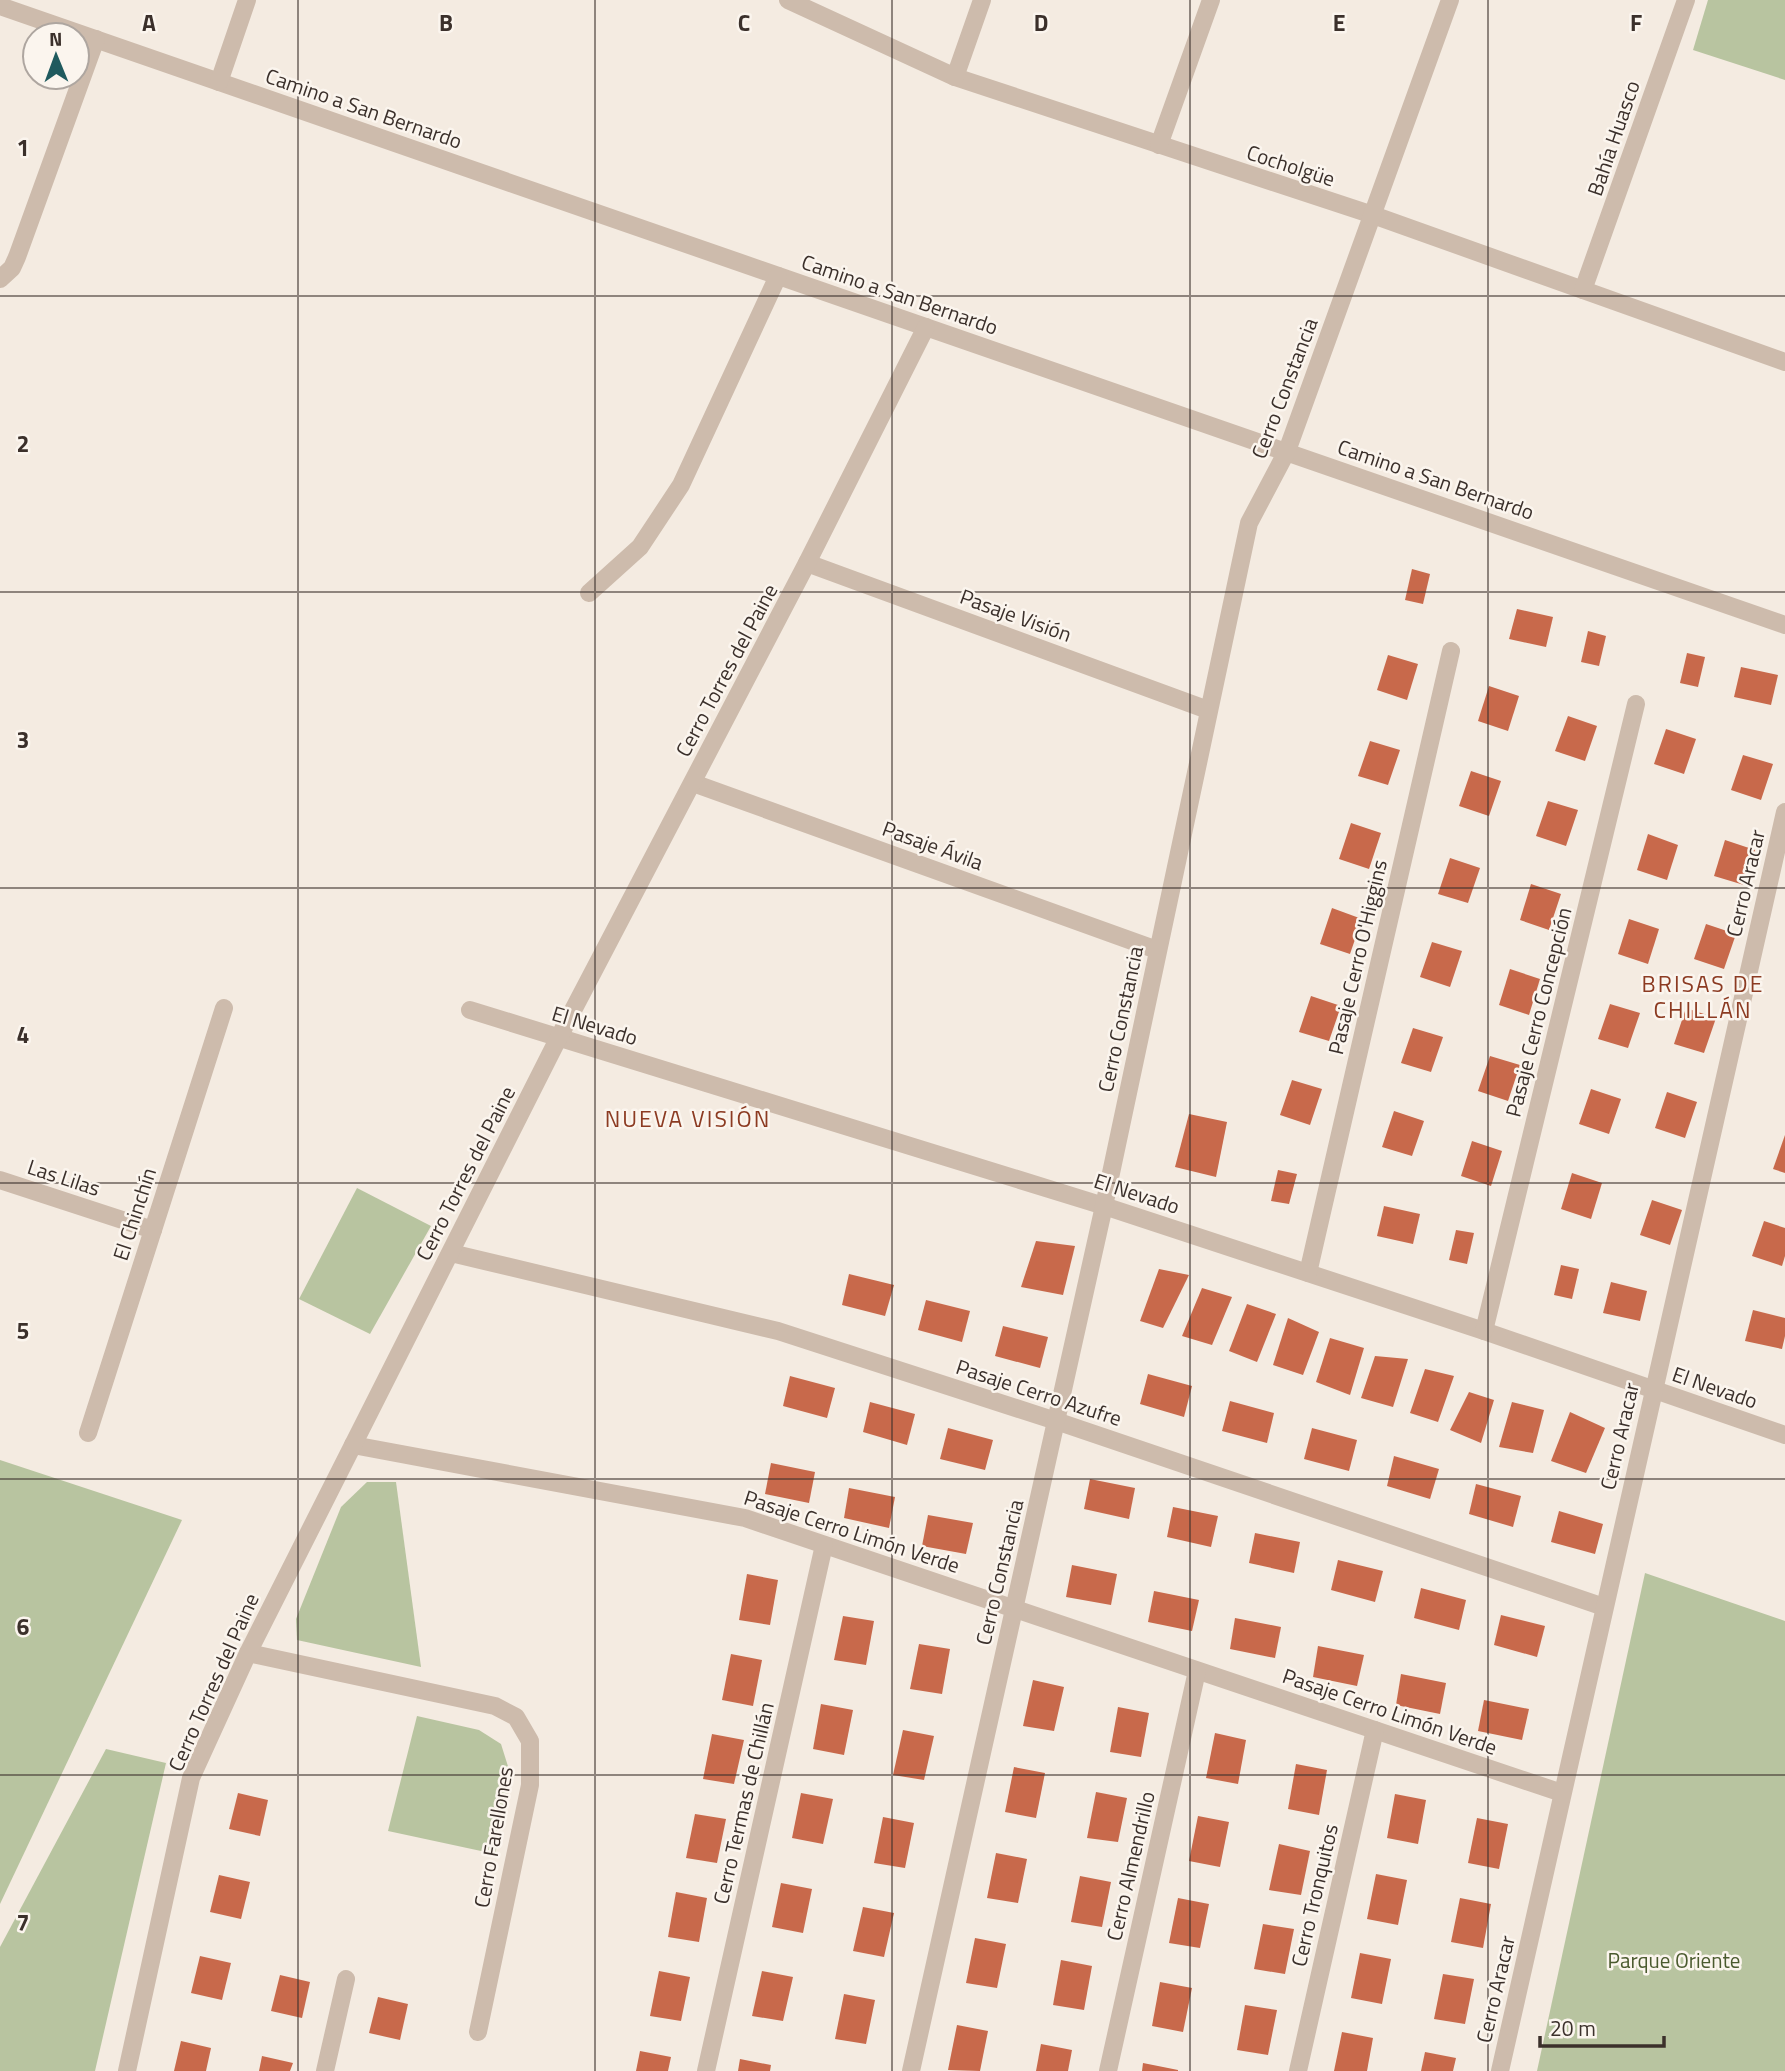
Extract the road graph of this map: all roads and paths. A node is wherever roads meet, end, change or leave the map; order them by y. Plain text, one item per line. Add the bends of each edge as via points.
1 (247, 0) edge
2 (788, 0) edge
3 (982, 0) edge
4 (1211, 0) edge
5 (1450, 0) edge
6 (1686, 0) edge
7 (0, 6) edge
8 (96, 39) junction
9 (955, 77) junction
10 (219, 82) junction
11 (1159, 145) junction
12 (1373, 215) junction
13 (778, 276) junction
14 (0, 279) edge
15 (1583, 290) junction
16 (926, 327) junction
17 (1785, 362) edge
18 (1287, 451) junction
19 (807, 563) junction
20 (589, 593) dead end
21 (1785, 625) edge
22 (1451, 651) dead end
23 (1636, 704) dead end
24 (1208, 710) junction
25 (693, 783) junction
26 (1785, 812) edge
27 (1157, 950) junction
28 (224, 1008) dead end
29 (470, 1010) dead end
30 (558, 1037) junction
31 (0, 1180) edge
32 (1104, 1206) junction
33 (153, 1230) junction
34 (451, 1253) junction
35 (1308, 1273) junction
36 (1484, 1331) junction
37 (1653, 1389) junction
38 (1056, 1421) junction
39 (88, 1433) dead end
40 (1785, 1435) edge
41 (353, 1445) junction
42 (824, 1545) junction
43 (1604, 1607) junction
44 (1014, 1609) junction
45 (248, 1653) junction
46 (1197, 1671) junction
47 (1375, 1730) junction
48 (1562, 1793) junction
49 (346, 1979) dead end
50 (478, 2032) dead end
51 (127, 2071) edge
52 (325, 2071) edge
53 (706, 2071) edge
54 (911, 2071) edge
55 (1108, 2071) edge
56 (1298, 2071) edge
57 (1500, 2071) edge

1 - 10 street
2 - 9 street, Cocholgüe
3 - 9 street
4 - 11 street
5 - 12 street, Cerro Constancia
6 - 15 street, Bahía Huasco
7 - 8 street, Camino a San Bernardo
8 - 10 street, Camino a San Bernardo
8 - 14 street via 18,257
9 - 11 street, Cocholgüe
10 - 13 street, Camino a San Bernardo
11 - 12 street, Cocholgüe
12 - 15 street, Cocholgüe
12 - 18 street, Cerro Constancia
13 - 16 street, Camino a San Bernardo
13 - 20 street via 681,485 640,547
15 - 17 street, Cocholgüe
16 - 18 street, Camino a San Bernardo
16 - 19 street, Cerro Torres del Paine
18 - 21 street, Camino a San Bernardo
18 - 24 street, Cerro Constancia via 1249,523
19 - 24 street, Pasaje Visión
19 - 25 street, Cerro Torres del Paine
22 - 35 street, Pasaje Cerro O'Higgins
23 - 36 street, Pasaje Cerro Concepción
24 - 27 street, Cerro Constancia
25 - 27 street, Pasaje Ávila
25 - 30 street, Cerro Torres del Paine
26 - 37 street, Cerro Aracar
27 - 32 street, Cerro Constancia
28 - 33 street, El Chinchín
29 - 30 street, El Nevado
30 - 32 street, El Nevado
30 - 34 street, Cerro Torres del Paine
31 - 33 street, Las Lilas
32 - 35 street, El Nevado
32 - 38 street, Cerro Constancia
33 - 39 street, El Chinchín
34 - 38 street, Pasaje Cerro Azufre via 778,1331
34 - 41 street, Cerro Torres del Paine
35 - 36 street, El Nevado
36 - 37 street, El Nevado
37 - 40 street, El Nevado
37 - 43 street, Cerro Aracar
38 - 43 street, Pasaje Cerro Azufre
38 - 44 street, Cerro Constancia
41 - 42 street, Pasaje Cerro Limón Verde via 745,1518
41 - 45 street, Cerro Torres del Paine
42 - 44 street, Pasaje Cerro Limón Verde
42 - 53 street, Cerro Termas de Chillán
43 - 48 street, Cerro Aracar
44 - 46 street, Pasaje Cerro Limón Verde
44 - 54 street, Cerro Constancia
45 - 50 street, Cerro Farellones via 495,1706 516,1717 530,1741 530,1785
45 - 51 street, Cerro Torres del Paine via 191,1778
46 - 47 street, Pasaje Cerro Limón Verde
46 - 55 street, Cerro Almendrillo
47 - 48 street, Pasaje Cerro Limón Verde
47 - 56 street, Cerro Tronquitos
48 - 57 street, Cerro Aracar
49 - 52 street

